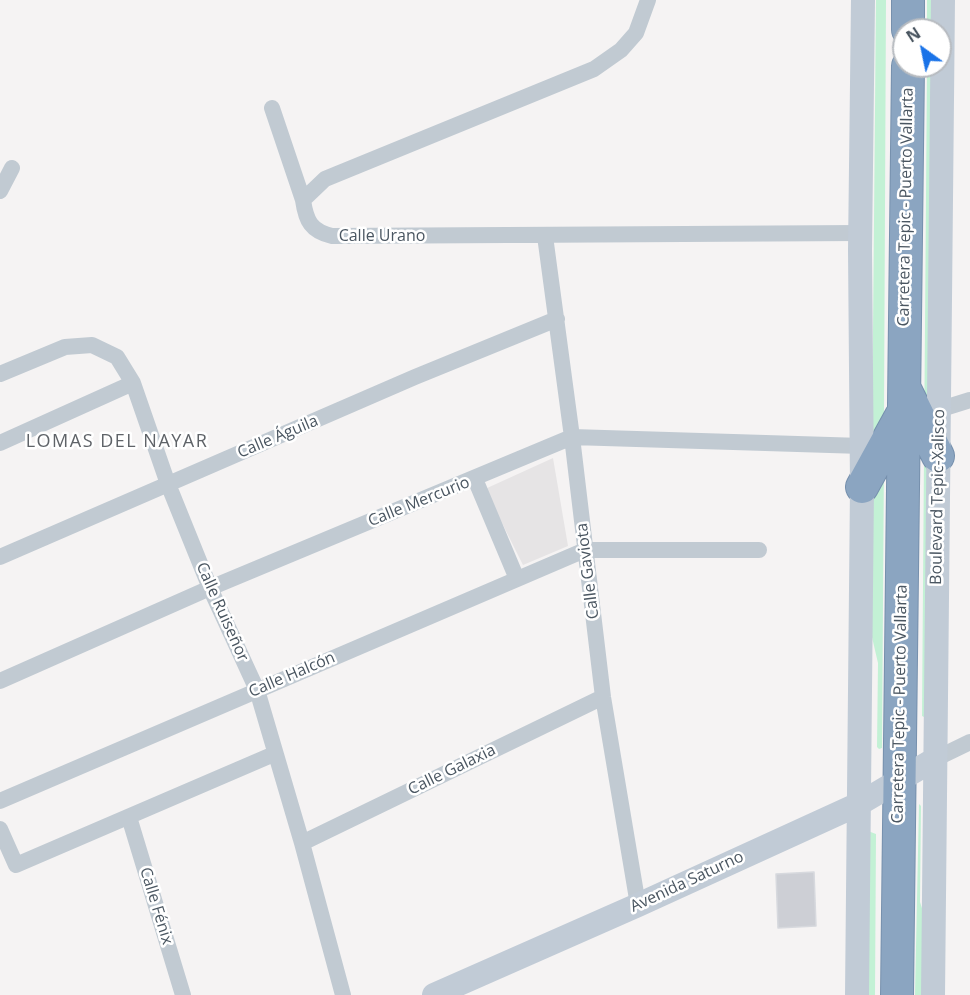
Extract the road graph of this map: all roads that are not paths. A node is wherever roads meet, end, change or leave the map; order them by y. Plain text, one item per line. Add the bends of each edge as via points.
1 (648, 0) edge
2 (863, 0) edge
3 (908, 0) edge
4 (943, 0) edge
5 (908, 18) edge
6 (908, 78) edge
7 (272, 108) dead end
8 (12, 168) dead end
9 (0, 192) edge
10 (303, 200) junction
11 (860, 233) junction
12 (545, 236) junction
13 (557, 319) junction
14 (0, 374) edge
15 (133, 383) junction
16 (903, 399) junction
17 (970, 400) edge
18 (938, 410) junction
19 (572, 437) junction
20 (0, 443) edge
21 (862, 446) junction
22 (938, 456) junction
23 (475, 479) junction
24 (168, 484) junction
25 (862, 487) junction
26 (585, 550) junction
27 (759, 550) dead end
28 (0, 557) edge
29 (517, 579) junction
30 (210, 588) junction
31 (860, 646) junction
32 (0, 681) edge
33 (257, 690) junction
34 (603, 697) junction
35 (970, 742) edge
36 (274, 754) junction
37 (934, 759) junction
38 (899, 775) junction
39 (0, 801) edge
40 (859, 804) junction
41 (129, 817) junction
42 (0, 829) edge
43 (302, 843) junction
44 (638, 905) junction
45 (183, 995) edge
46 (344, 995) edge
47 (434, 995) edge
48 (857, 995) edge
49 (897, 995) edge
50 (933, 995) edge

1 - 10 street via 636,33 621,50 594,69 326,179
2 - 11 main road
3 - 5 highway
4 - 18 main road, Boulevard Tepic-Xalisco
6 - 16 highway, Carretera Tepic - Puerto Vallarta
7 - 10 street
8 - 9 street
10 - 12 street, Calle Urano via 305,218 319,233 332,236
11 - 12 street, Calle Urano
11 - 21 main road
12 - 13 street, Calle Gaviota
13 - 19 street, Calle Gaviota
13 - 24 street, Calle Águila
14 - 15 street, Calle Ruiseñor via 65,347 92,345 117,357
15 - 20 street
15 - 24 street, Calle Ruiseñor
16 - 22 highway
16 - 25 highway
16 - 38 highway, Carretera Tepic - Puerto Vallarta
17 - 18 street
18 - 22 main road, Boulevard Tepic-Xalisco
19 - 21 street, Calle Mercurio
19 - 23 street, Calle Mercurio
19 - 26 street, Calle Gaviota
21 - 25 main road
22 - 37 main road, Boulevard Tepic-Xalisco
23 - 29 street
23 - 30 street, Calle Mercurio
24 - 28 street, Calle Águila
24 - 30 street, Calle Ruiseñor
25 - 31 main road
26 - 27 street
26 - 29 street, Calle Halcón
26 - 34 street, Calle Gaviota
29 - 33 street, Calle Halcón
30 - 32 street, Calle Mercurio
30 - 33 street, Calle Ruiseñor
31 - 38 main road via 869,667 870,762
31 - 40 main road
33 - 36 street, Calle Ruiseñor
33 - 39 street, Calle Halcón
34 - 43 street, Calle Galaxia
34 - 44 street, Calle Gaviota
35 - 37 street
36 - 41 street
36 - 43 street, Calle Ruiseñor
37 - 38 main road, Avenida Saturno
37 - 50 main road, Boulevard Tepic-Xalisco
38 - 40 main road, Avenida Saturno
38 - 49 highway, Carretera Tepic - Puerto Vallarta
40 - 44 main road, Avenida Saturno
40 - 48 main road
41 - 42 street via 16,865
41 - 45 street, Calle Fénix
43 - 46 street, Calle Ruiseñor
44 - 47 main road, Avenida Saturno

